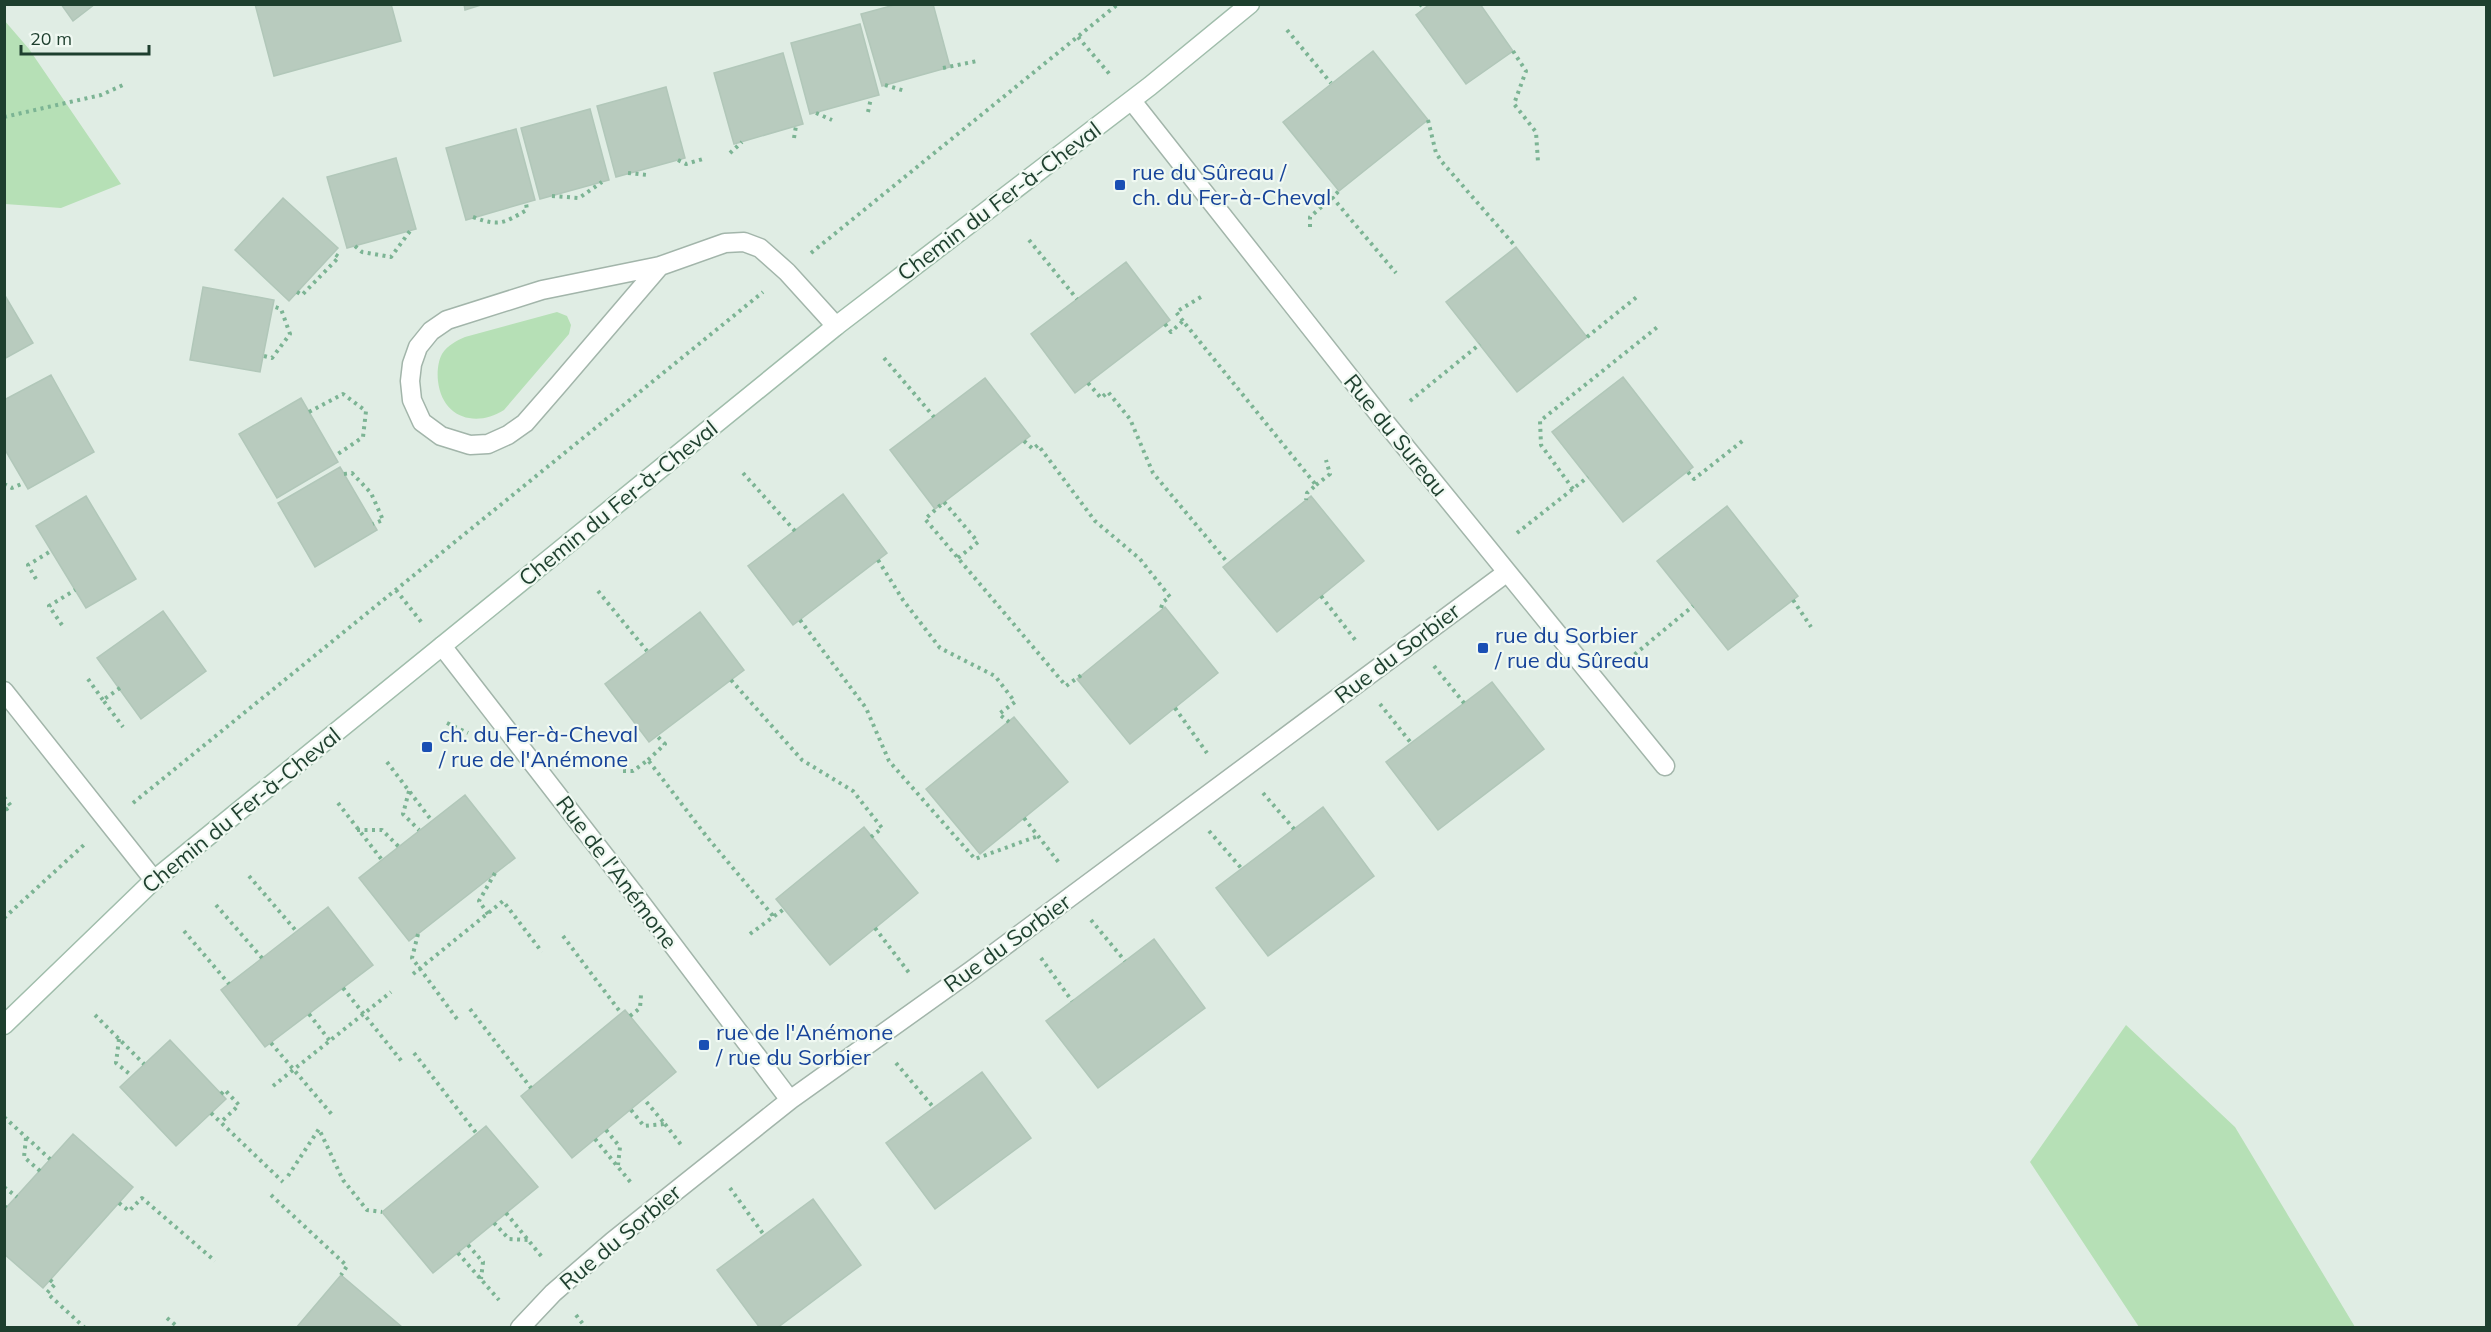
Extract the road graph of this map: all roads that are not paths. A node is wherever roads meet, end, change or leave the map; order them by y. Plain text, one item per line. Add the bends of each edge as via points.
1 (1250, 4) edge
2 (1132, 100) junction
3 (660, 266) junction
4 (836, 326) junction
5 (1506, 573) junction
6 (442, 646) junction
7 (4, 691) edge
8 (1665, 766) dead end
9 (154, 880) junction
10 (4, 1025) edge
11 (790, 1100) junction
12 (520, 1328) edge

1 - 2 street, Chemin du Fer-à-Cheval
2 - 4 street, Chemin du Fer-à-Cheval
2 - 5 street, Rue du Sureau
3 - 3 street via 542,290 447,320 418,347 412,364 412,400 422,422 441,436 470,445 488,444 508,435 525,423
3 - 4 street via 725,243 754,244 788,273
4 - 6 street, Chemin du Fer-à-Cheval
5 - 8 street, Rue du Sureau
5 - 11 street, Rue du Sorbier via 972,970
6 - 9 street, Chemin du Fer-à-Cheval
6 - 11 street, Rue de l'Anémone
7 - 9 street
9 - 10 street, Chemin du Fer-à-Cheval
11 - 12 street, Rue du Sorbier via 586,1264

